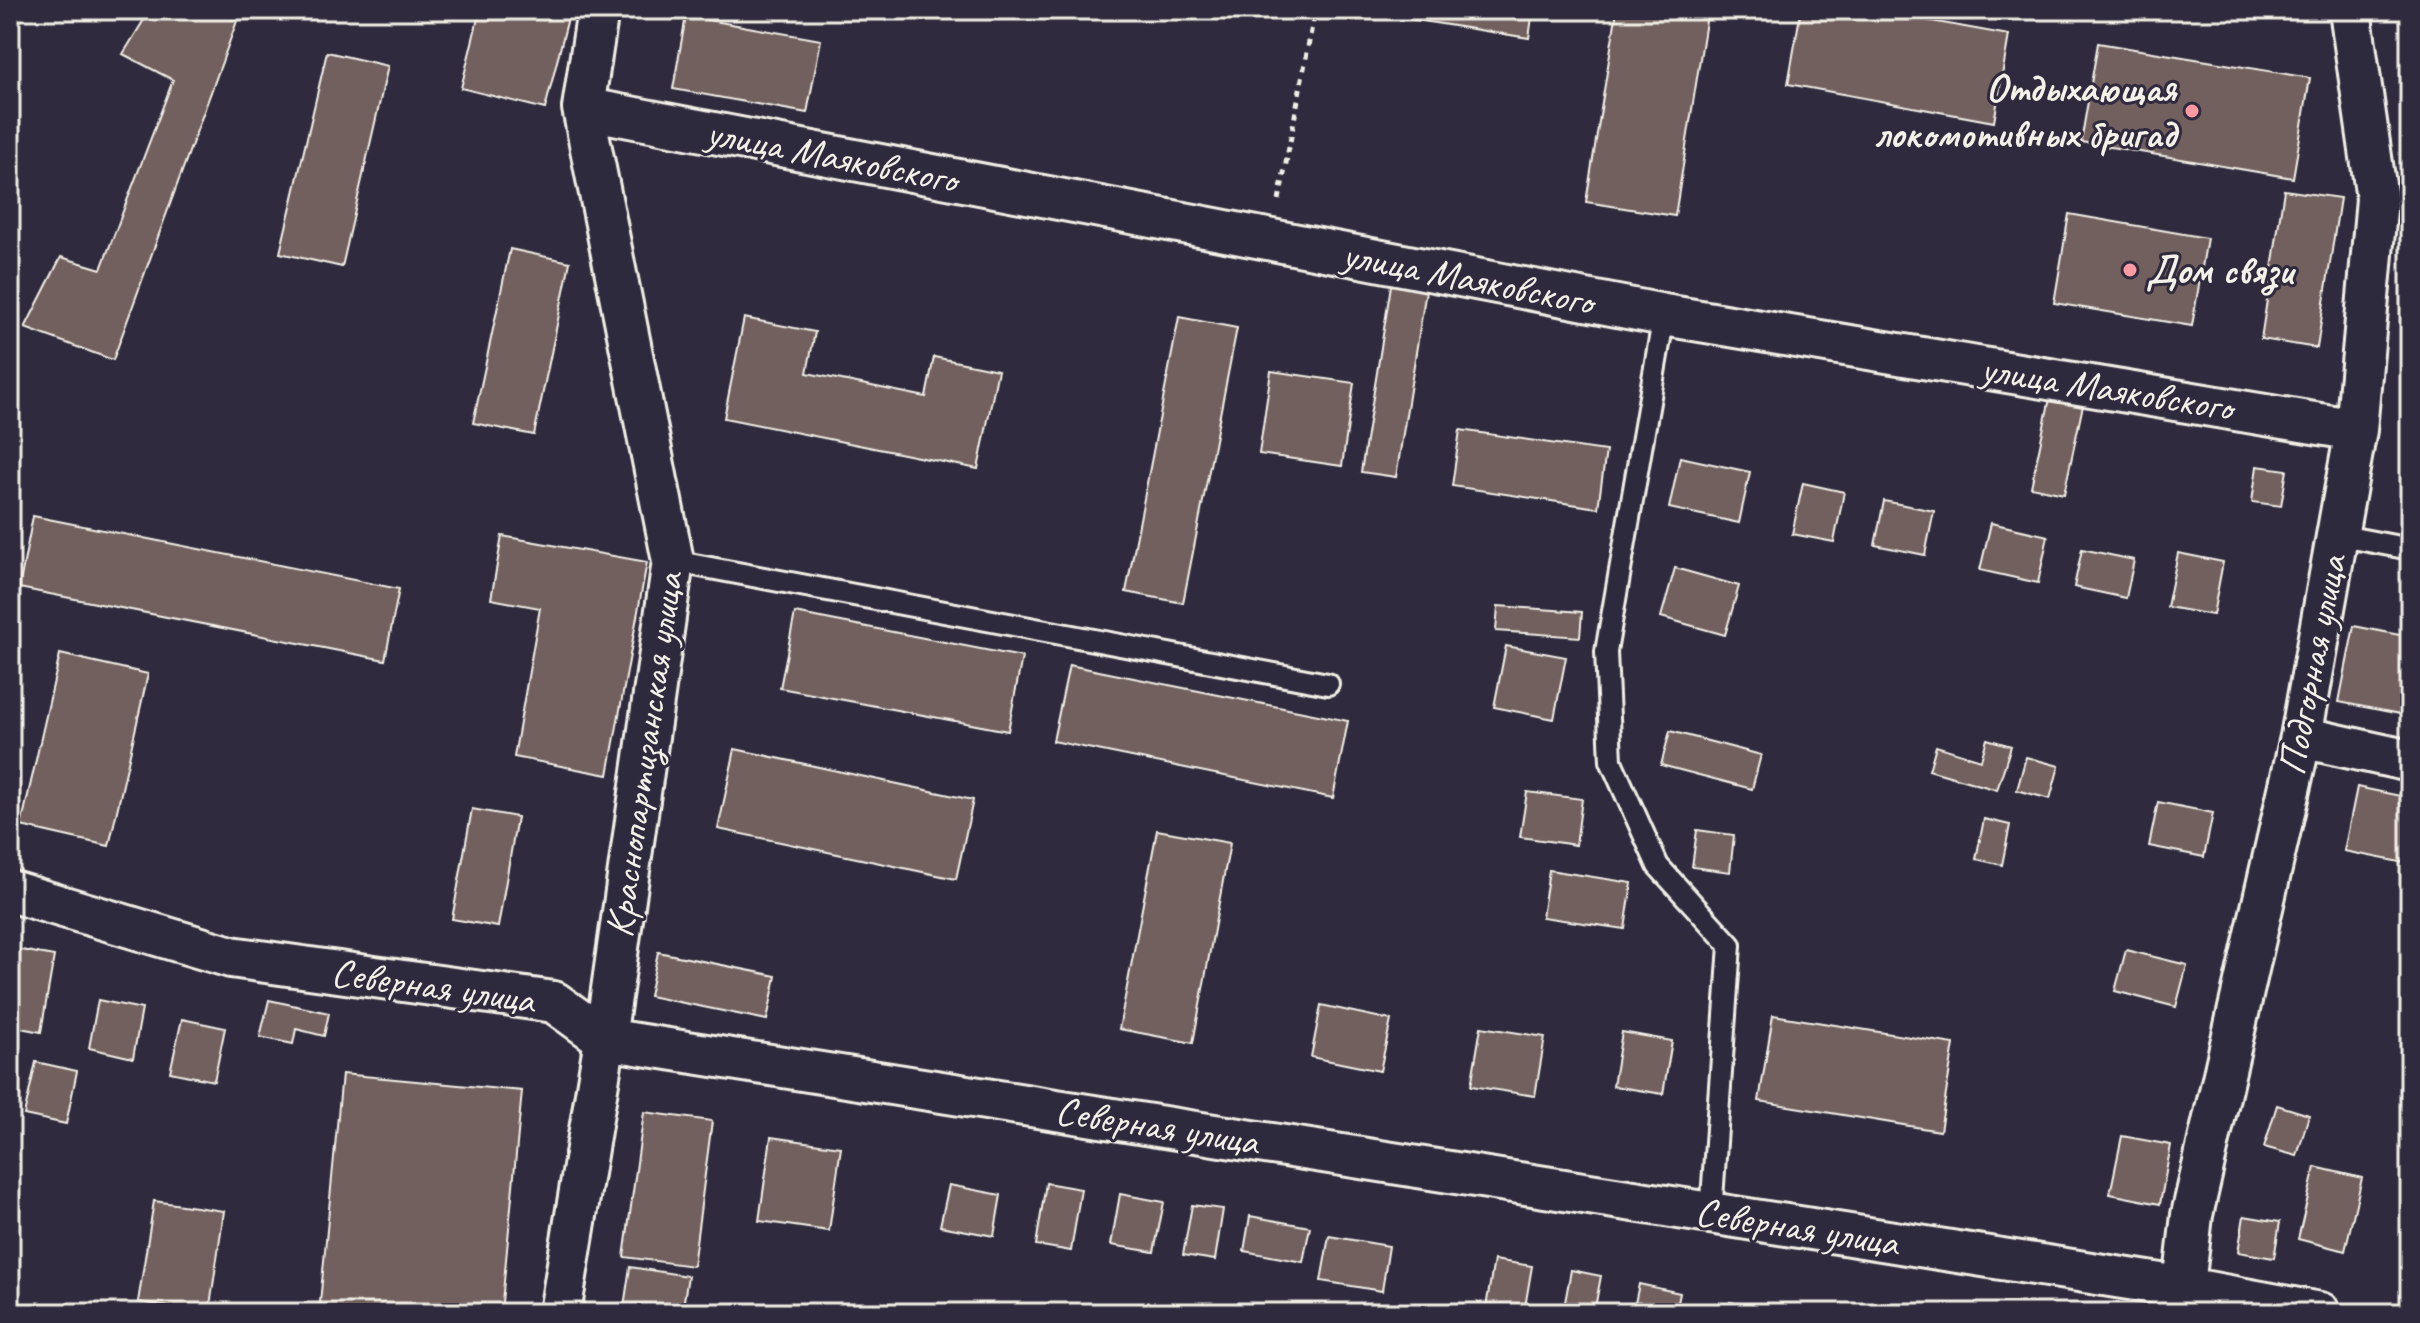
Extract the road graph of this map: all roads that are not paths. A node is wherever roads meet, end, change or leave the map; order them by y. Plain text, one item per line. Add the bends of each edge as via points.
1 (598, 10) edge
2 (2350, 10) edge
3 (583, 108) junction
4 (1664, 315) junction
5 (2356, 430) junction
6 (2337, 535) junction
7 (2410, 549) edge
8 (673, 561) junction
9 (1328, 684) dead end
10 (2301, 737) junction
11 (2410, 761) edge
12 (10, 891) edge
13 (605, 1039) junction
14 (1711, 1213) junction
15 (2184, 1301) edge
16 (560, 1313) edge
17 (2320, 1313) edge

1 - 3 street, Краснопартизанская улица
2 - 5 street, Подгорная улица via 2377,199
3 - 4 street, улица Маяковского
3 - 8 street, Краснопартизанская улица
4 - 5 street, улица Маяковского
4 - 14 lane via 1606,652 1611,761 1658,866 1730,945
5 - 6 street, Подгорная улица
6 - 7 lane
6 - 10 street, Подгорная улица
8 - 9 lane
8 - 13 street, Краснопартизанская улица
10 - 11 street
10 - 15 street, Подгорная улица via 2192,1215
12 - 13 street, Северная улица via 231,957 554,1002
13 - 14 street, Северная улица
13 - 16 street, Краснопартизанская улица
14 - 15 street, Северная улица
15 - 17 street, Северная улица

